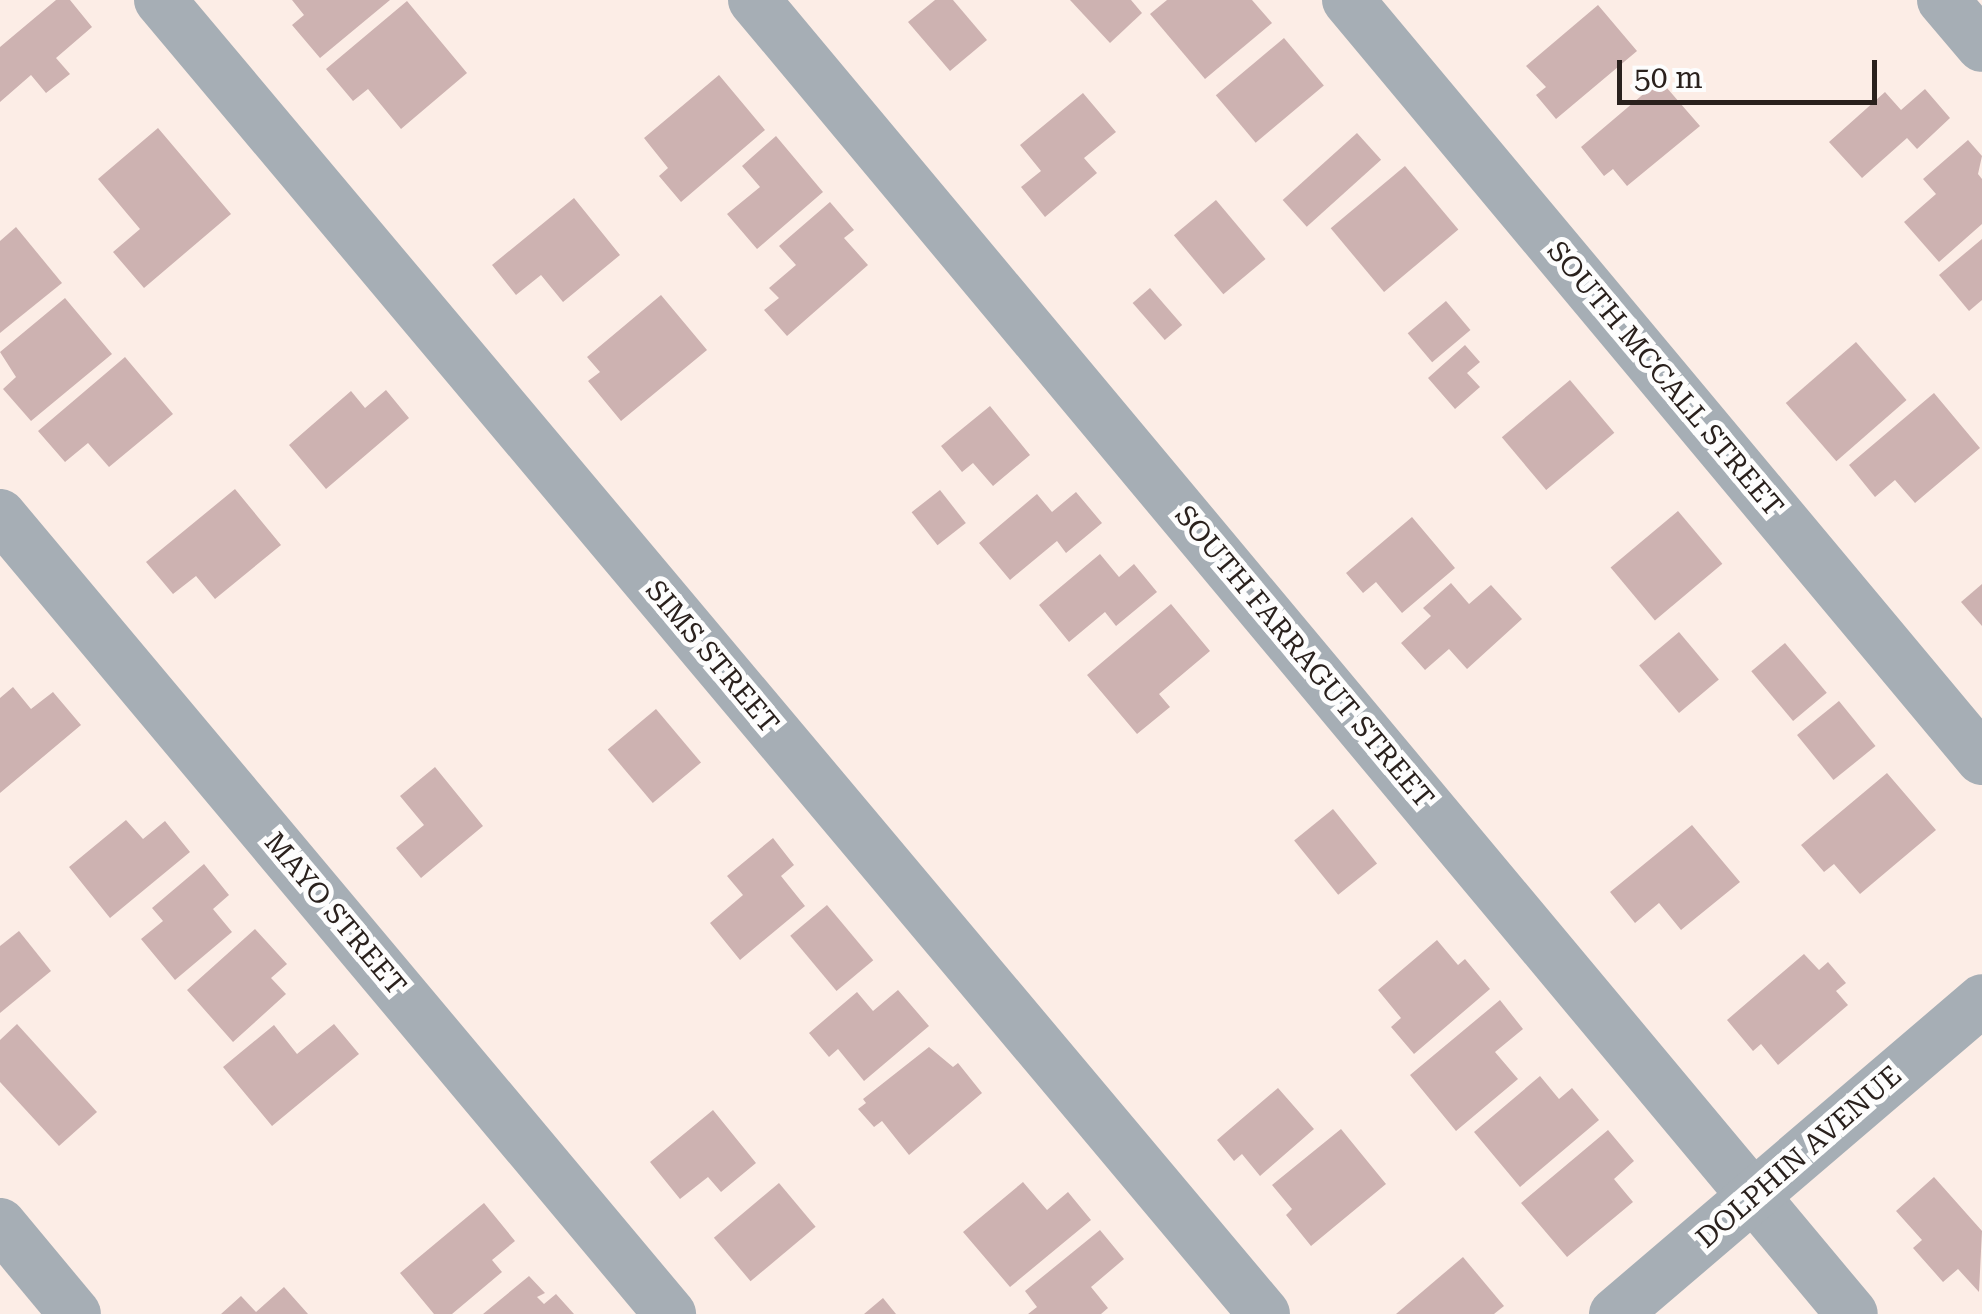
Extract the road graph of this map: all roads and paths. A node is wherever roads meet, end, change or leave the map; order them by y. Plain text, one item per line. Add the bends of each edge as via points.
1 (160, 0) edge
2 (754, 0) edge
3 (1348, 0) edge
4 (1943, 0) edge
5 (1982, 46) edge
6 (0, 515) edge
7 (1982, 759) edge
8 (1982, 1000) edge
9 (1754, 1196) junction
10 (0, 1224) edge
11 (75, 1314) edge
12 (670, 1314) edge
13 (1264, 1314) edge
14 (1616, 1314) edge
15 (1852, 1314) edge

1 - 13 street, SIMS STREET
2 - 9 street, SOUTH FARRAGUT STREET
3 - 7 street, SOUTH MCCALL STREET
4 - 5 street
6 - 12 street, MAYO STREET
8 - 9 street, DOLPHIN AVENUE
9 - 14 street, DOLPHIN AVENUE
9 - 15 street, SOUTH FARRAGUT STREET
10 - 11 street

